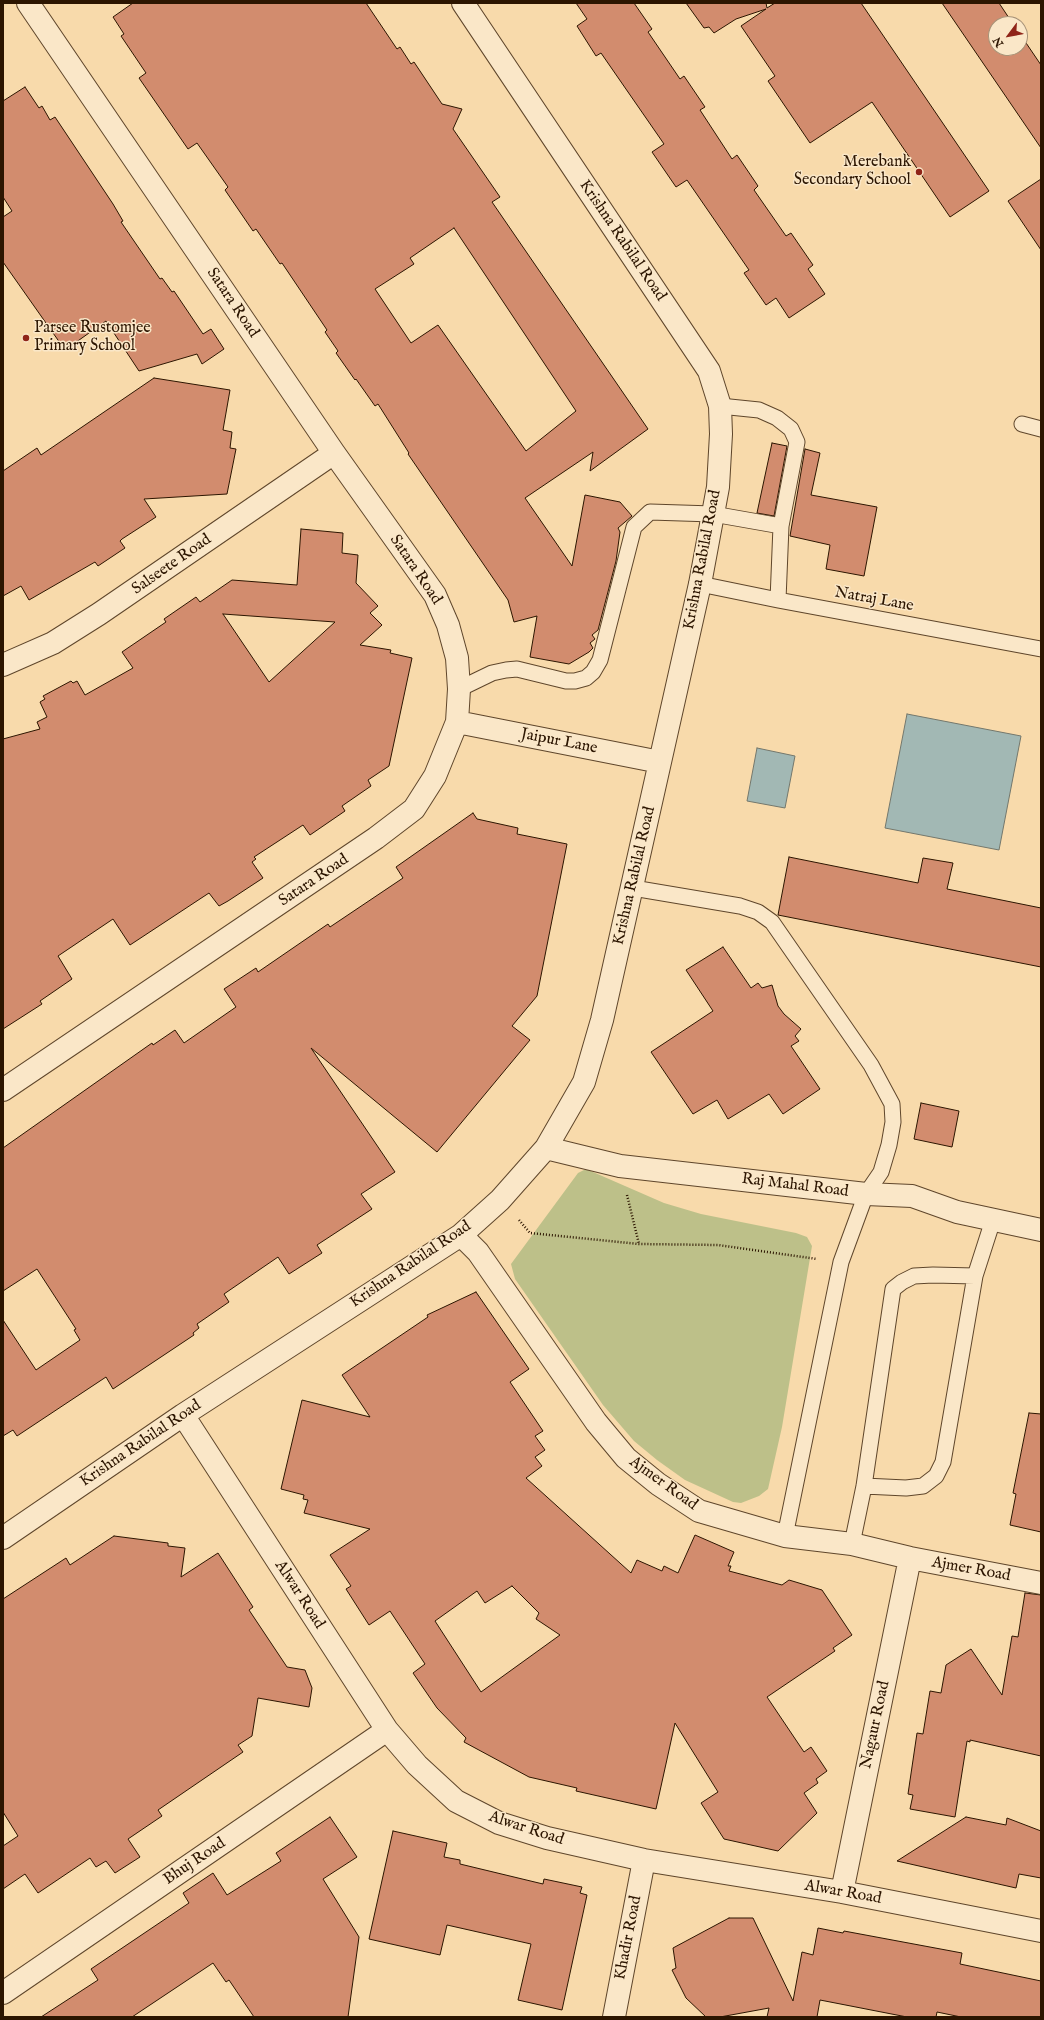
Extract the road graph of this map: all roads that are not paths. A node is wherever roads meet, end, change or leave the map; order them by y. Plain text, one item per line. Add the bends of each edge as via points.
1 (28, 3) edge
2 (463, 3) edge
3 (720, 406) junction
4 (1022, 424) dead end
5 (1041, 429) edge
6 (334, 453) junction
7 (713, 514) junction
8 (781, 526) junction
9 (700, 584) junction
10 (778, 600) junction
11 (1041, 649) edge
12 (3, 665) edge
13 (459, 690) junction
14 (458, 722) junction
15 (660, 762) junction
16 (633, 888) junction
17 (3, 1090) edge
18 (546, 1148) junction
19 (866, 1194) junction
20 (993, 1220) junction
21 (1041, 1230) edge
22 (461, 1235) junction
23 (975, 1276) junction
24 (183, 1415) junction
25 (864, 1486) junction
26 (786, 1536) junction
27 (3, 1538) edge
28 (852, 1544) junction
29 (910, 1558) junction
30 (1041, 1583) edge
31 (387, 1730) junction
32 (644, 1860) junction
33 (842, 1892) junction
34 (1041, 1931) edge
35 (3, 1993) edge
36 (614, 2017) edge

1 - 6 street, Satara Road
2 - 3 street, Krishna Rabilal Road via 709,371
3 - 7 street, Krishna Rabilal Road via 718,487
3 - 8 lane via 759,410 777,418 791,429 797,442
4 - 5 lane
6 - 12 street, Salseete Road via 99,614 53,643
6 - 13 street, Satara Road via 435,595 448,625 457,658
7 - 8 lane
7 - 9 street, Krishna Rabilal Road
7 - 13 lane via 650,512 634,527 600,660 586,678 566,681 517,669 506,670 492,673
8 - 10 lane
9 - 10 lane, Natraj Lane
9 - 15 street, Krishna Rabilal Road
10 - 11 lane, Natraj Lane
13 - 14 street, Satara Road
14 - 15 street, Jaipur Lane
14 - 17 street, Satara Road via 436,776 414,809 376,838
15 - 16 street, Krishna Rabilal Road
16 - 18 street, Krishna Rabilal Road via 602,1020 584,1082
16 - 19 lane via 740,906 758,912 772,922 870,1065 892,1104 893,1122 889,1145 881,1172
18 - 19 street, Raj Mahal Road via 620,1166
18 - 22 street, Krishna Rabilal Road via 500,1200
19 - 20 street, Raj Mahal Road via 912,1196 957,1212
19 - 26 lane via 841,1262
20 - 21 street, Raj Mahal Road
20 - 23 lane
22 - 24 street, Krishna Rabilal Road
22 - 26 street, Ajmer Road via 478,1252 596,1422 626,1458 658,1484 699,1511
23 - 25 lane via 943,1462 936,1476 923,1486
23 - 25 lane via 914,1276 894,1289
24 - 27 street, Krishna Rabilal Road
24 - 31 street, Alwar Road
25 - 28 lane
26 - 28 street, Ajmer Road
28 - 29 street, Ajmer Road
29 - 30 street, Ajmer Road
29 - 33 street, Nagaur Road
31 - 32 street, Alwar Road via 417,1764 456,1801 499,1823 546,1838
31 - 35 street, Bhuj Road
32 - 33 street, Alwar Road
32 - 36 street, Khadir Road
33 - 34 street, Alwar Road

